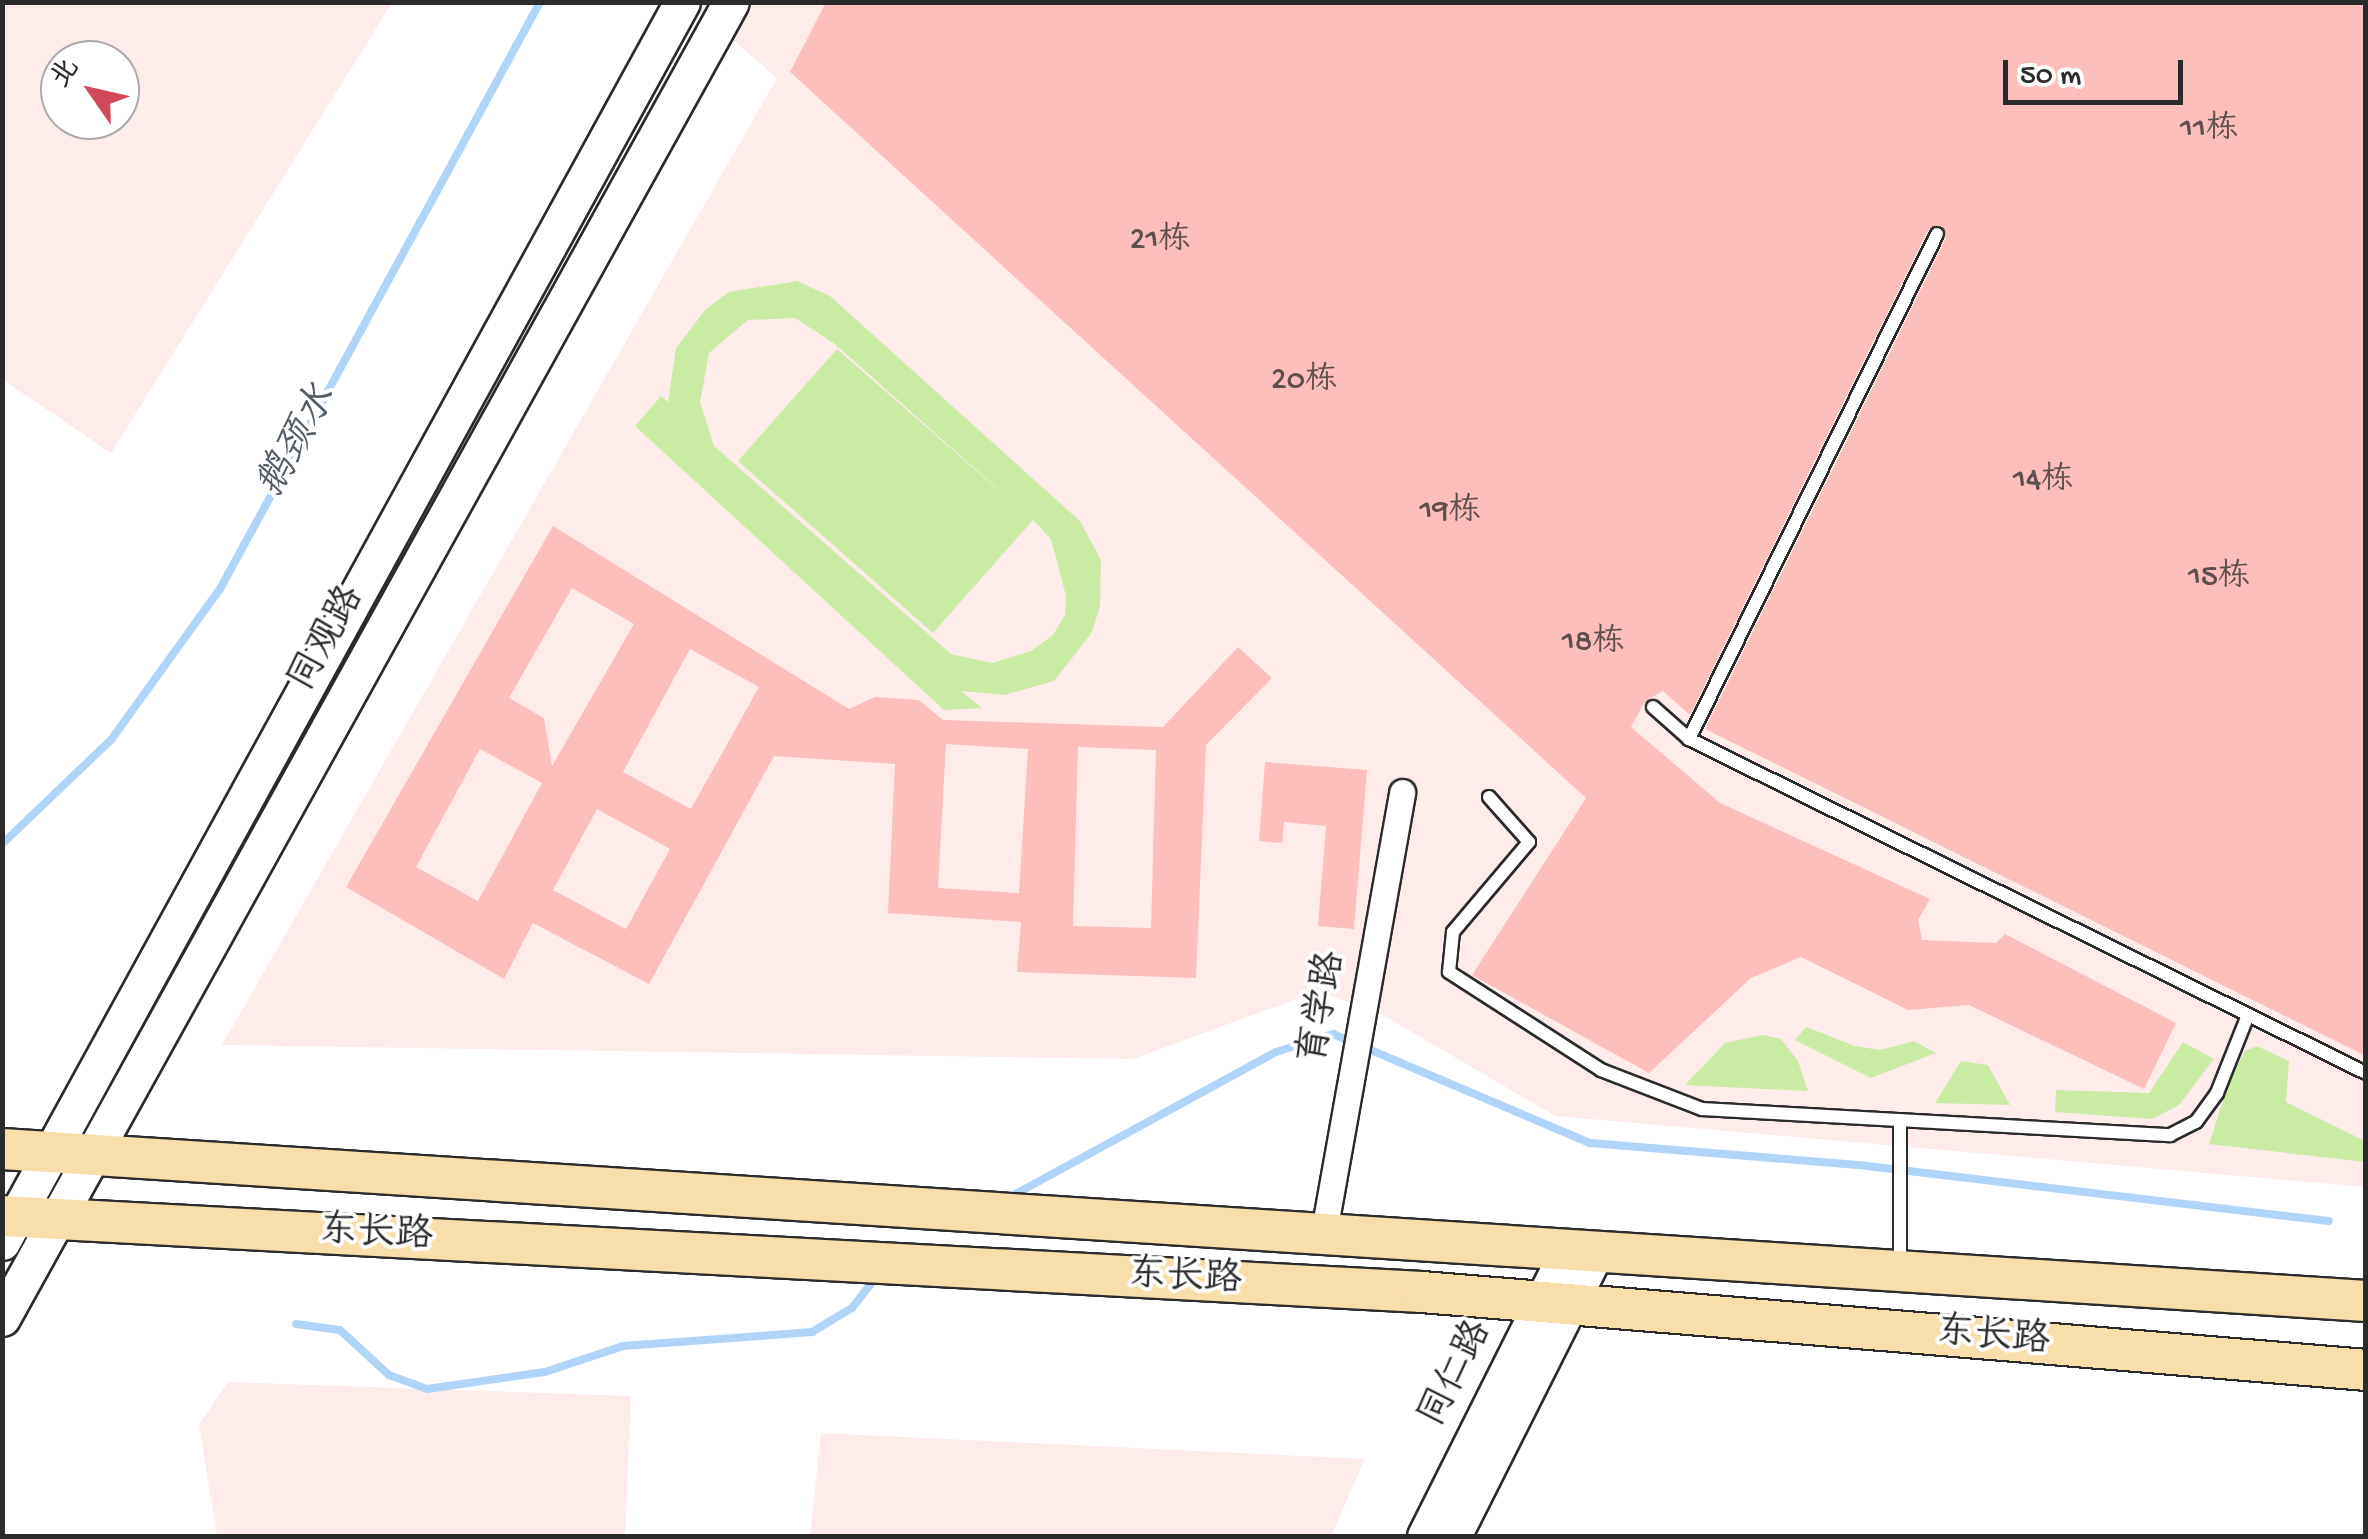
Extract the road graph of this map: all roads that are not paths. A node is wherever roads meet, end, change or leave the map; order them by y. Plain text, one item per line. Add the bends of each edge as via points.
1 (682, 2) edge
2 (731, 2) edge
3 (1936, 234) dead end
4 (1653, 707) dead end
5 (1689, 739) junction
6 (1402, 792) dead end
7 (1489, 796) dead end
8 (2248, 1015) junction
9 (2366, 1072) edge
10 (1900, 1120) junction
11 (2, 1149) edge
12 (52, 1152) junction
13 (93, 1155) junction
14 (58, 1219) junction
15 (7, 1225) edge
16 (1323, 1237) junction
17 (1581, 1253) junction
18 (1900, 1272) junction
19 (2366, 1301) edge
20 (1557, 1304) junction
21 (2, 1318) edge
22 (2366, 1370) edge
23 (1444, 1526) edge

1 - 12 street, 同观路
2 - 13 street, 同观路
3 - 5 lane
4 - 5 lane
5 - 8 lane
6 - 16 street, 育学路
7 - 10 lane via 1529,842 1453,932 1448,972 1601,1070 1702,1108
8 - 9 lane
8 - 10 lane via 2217,1093 2196,1122 2170,1135
10 - 18 lane
11 - 12 main road, 东长路
12 - 13 main road, 东长路
12 - 15 street, 同观路
13 - 14 street, 同观路
13 - 16 main road, 东长路
14 - 15 main road, 东长路
14 - 20 main road, 东长路
14 - 21 street, 同观路
16 - 17 main road, 东长路
17 - 18 main road, 东长路
17 - 20 street, 同仁路
18 - 19 main road, 东长路
20 - 22 main road, 东长路
20 - 23 street, 同仁路

